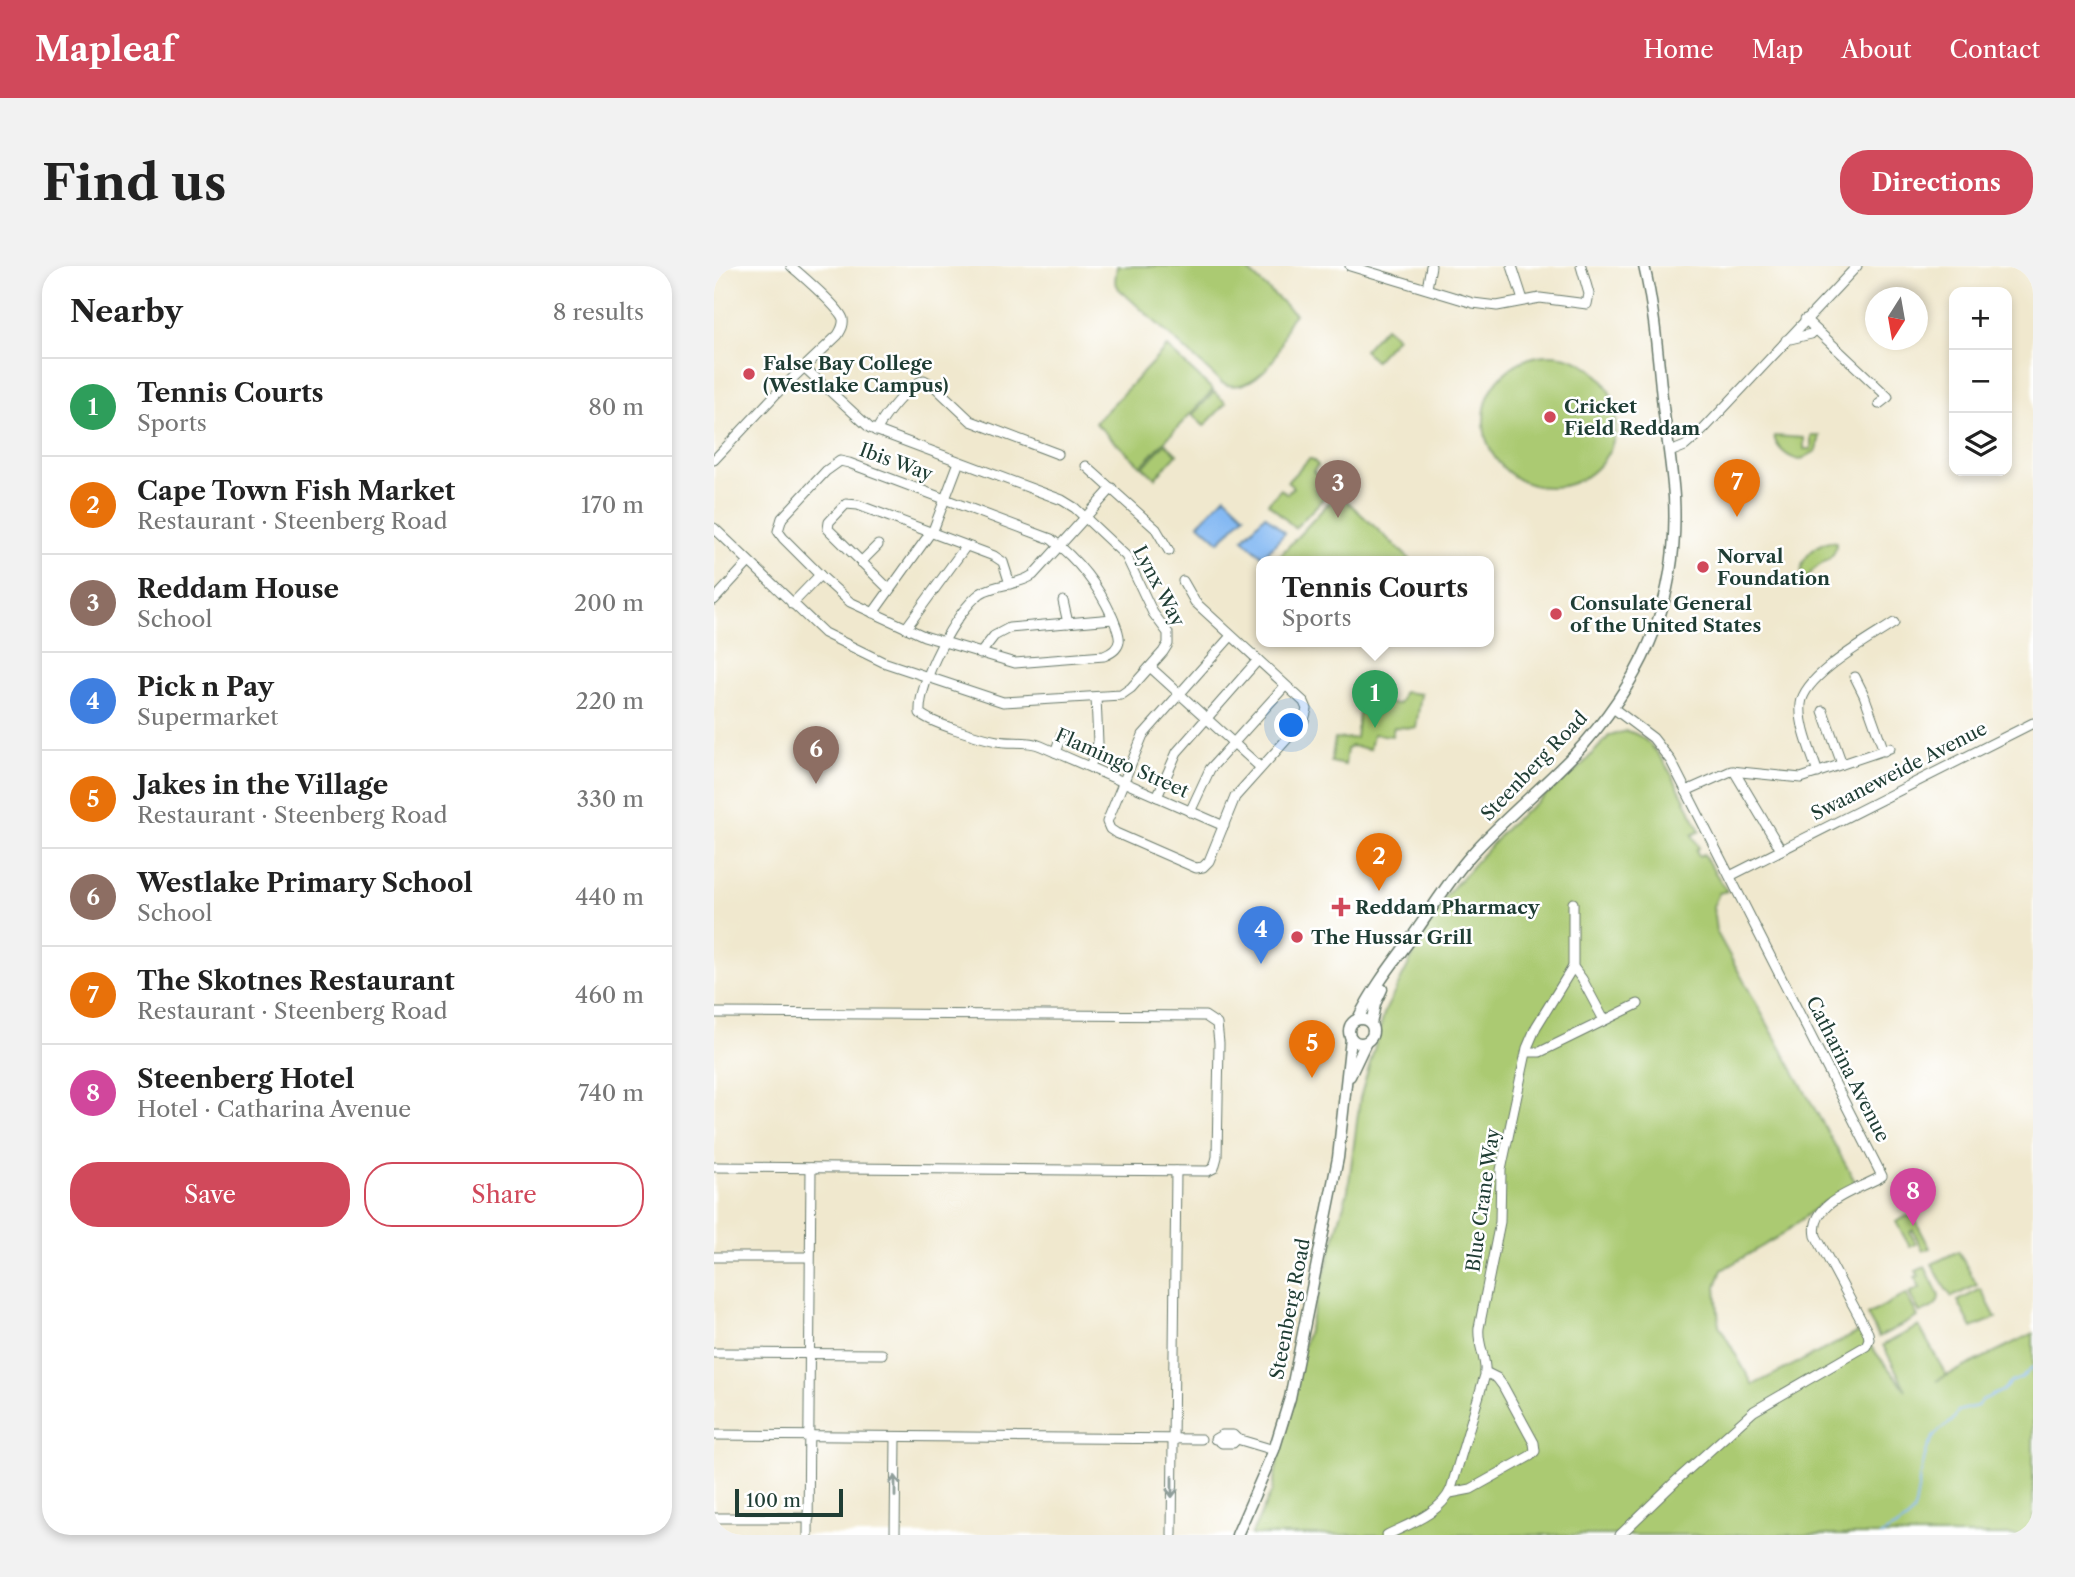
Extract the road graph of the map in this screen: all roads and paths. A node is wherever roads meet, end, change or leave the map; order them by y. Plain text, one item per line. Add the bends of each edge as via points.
1 (790, 266) edge
2 (1350, 266) edge
3 (1432, 266) edge
4 (1512, 266) edge
5 (1581, 266) edge
6 (1644, 266) edge
7 (1857, 266) edge
8 (1427, 288) junction
9 (1523, 300) junction
10 (1804, 319) junction
11 (1815, 330) junction
12 (1785, 341) junction
13 (805, 368) junction
14 (1879, 404) dead end
15 (876, 431) junction
16 (1670, 452) junction
17 (716, 453) edge
18 (1058, 454) dead end
19 (959, 463) junction
20 (1086, 466) dead end
21 (1112, 488) junction
22 (945, 499) junction
23 (1086, 517) junction
24 (714, 528) edge
25 (931, 533) junction
26 (878, 545) dead end
27 (966, 546) junction
28 (1060, 546) junction
29 (1169, 551) dead end
30 (861, 562) junction
31 (748, 563) junction
32 (820, 575) junction
33 (1183, 581) dead end
34 (1010, 584) junction
35 (890, 589) junction
36 (714, 600) edge
37 (1063, 601) dead end
38 (792, 604) junction
39 (873, 613) junction
40 (1113, 619) junction
41 (1068, 623) junction
42 (1894, 623) dead end
43 (906, 628) junction
44 (1231, 636) junction
45 (943, 642) junction
46 (981, 654) junction
47 (1258, 660) junction
48 (1150, 667) junction
49 (1855, 677) dead end
50 (929, 679) junction
51 (1285, 686) junction
52 (1180, 694) junction
53 (1096, 698) junction
54 (1613, 708) junction
55 (1823, 710) dead end
56 (1207, 718) junction
57 (2033, 723) edge
58 (1062, 734) dead end
59 (1233, 744) junction
60 (1055, 752) junction
61 (1842, 764) junction
62 (1090, 767) junction
63 (1260, 768) junction
64 (1734, 771) junction
65 (1818, 773) junction
66 (1123, 782) junction
67 (1686, 791) junction
68 (1157, 797) junction
69 (1190, 812) junction
70 (1224, 826) junction
71 (1781, 850) junction
72 (1730, 876) junction
73 (1573, 903) dead end
74 (1407, 944) junction
75 (1573, 967) junction
76 (1638, 1004) dead end
77 (714, 1013) edge
78 (1357, 1019) junction
79 (1604, 1020) junction
80 (1371, 1024) junction
81 (1351, 1038) junction
82 (1366, 1042) junction
83 (1527, 1052) junction
84 (1348, 1082) junction
85 (714, 1167) edge
86 (811, 1168) junction
87 (1176, 1171) junction
88 (714, 1257) edge
89 (809, 1258) junction
90 (714, 1353) edge
91 (810, 1354) junction
92 (882, 1354) dead end
93 (1485, 1372) junction
94 (714, 1435) edge
95 (809, 1436) junction
96 (895, 1437) junction
97 (1173, 1438) junction
98 (1201, 1439) dead end
99 (1216, 1439) dead end
100 (1273, 1450) junction
101 (1450, 1493) junction
102 (714, 1518) edge
103 (809, 1518) junction
104 (808, 1535) edge
105 (895, 1535) edge
106 (1171, 1535) edge
107 (1237, 1535) edge
108 (1387, 1535) edge
109 (1620, 1535) edge

1 - 13 street via 837,310 843,324
2 - 8 street
3 - 8 street
4 - 9 street
5 - 9 street via 1589,303
6 - 16 main road, Steenberg Road
7 - 10 street
8 - 9 street via 1485,305
10 - 11 street
10 - 12 street
11 - 12 street
11 - 14 street via 1888,397
12 - 16 street via 1702,431
13 - 15 street, Lynx Way
13 - 17 street
15 - 18 street via 887,412 924,380 971,421
15 - 19 street, Lynx Way
16 - 54 main road, Steenberg Road via 1674,528 1667,595 1641,662
19 - 22 street
19 - 23 street, Lynx Way via 1062,500
20 - 21 street
21 - 23 street
21 - 29 street via 1156,529
22 - 25 street
22 - 28 street, Ibis Way via 1047,536
22 - 32 street, Ibis Way via 849,463 835,463 782,518 778,531
23 - 28 street
23 - 48 street, Lynx Way via 1125,556 1168,633 1167,648
24 - 31 street, Lynx Way
25 - 27 street
25 - 30 street via 846,504 828,529
25 - 35 street
26 - 30 street
27 - 34 street via 1000,559
27 - 43 street
28 - 34 street via 1033,575
28 - 40 street, Ibis Way via 1096,585
30 - 35 street
31 - 36 street
31 - 38 street, Lynx Way
32 - 38 street
32 - 39 street, Ibis Way via 850,602
33 - 44 street via 1195,602
34 - 45 street via 975,598
35 - 39 street
37 - 41 street
38 - 50 street, Lynx Way via 830,637
39 - 43 street, Ibis Way
40 - 41 street
40 - 46 street, Ibis Way via 1120,640 1114,651 1104,656 1015,663
41 - 46 street via 1003,630
42 - 65 street via 1803,693 1801,712
43 - 45 street, Ibis Way
44 - 47 street
44 - 52 street
45 - 46 street, Ibis Way
45 - 50 street
47 - 51 street
47 - 56 street
48 - 52 street
48 - 53 street, Lynx Way via 1126,692
49 - 61 street via 1887,750
50 - 53 street, Lynx Way via 1003,702
50 - 60 street, Flamingo Street via 919,709 925,718 998,741 1027,742
51 - 59 street
51 - 63 street via 1304,702 1304,720
52 - 56 street
52 - 66 street via 1143,735
53 - 62 street via 1098,743
54 - 67 street, Catharina Avenue via 1660,745
54 - 74 main road, Steenberg Road via 1473,854
55 - 61 street
56 - 59 street
56 - 68 street via 1174,757
57 - 71 street, Swaaneweide Avenue
58 - 60 street
59 - 63 street
59 - 69 street via 1206,776
60 - 62 street, Flamingo Street
61 - 65 street
62 - 66 street, Flamingo Street
63 - 70 street via 1235,797
64 - 65 street via 1789,778
64 - 67 street
64 - 71 street
66 - 68 street, Flamingo Street
66 - 70 street via 1108,818 1110,829 1196,868 1209,861
67 - 72 street, Catharina Avenue
68 - 69 street, Flamingo Street
69 - 70 street, Flamingo Street
71 - 72 street, Swaaneweide Avenue
72 - 109 street, Catharina Avenue via 1882,1176 1825,1207 1815,1226 1869,1341 1864,1349 1754,1411
73 - 75 street
74 - 78 main road, Steenberg Road
74 - 80 main road, Steenberg Road via 1378,997
75 - 79 street
75 - 83 street, Blue Crane Way via 1536,1027
76 - 79 street
77 - 87 street via 1210,1018 1219,1031 1216,1162 1208,1171
78 - 80 main road
78 - 81 main road via 1349,1027
79 - 83 street via 1540,1052
80 - 82 main road via 1373,1034
81 - 82 main road
81 - 84 main road, Steenberg Road
82 - 84 main road, Steenberg Road
83 - 93 street, Blue Crane Way via 1501,1170 1500,1222 1479,1328
84 - 100 main road, Steenberg Road via 1338,1158 1299,1354
85 - 86 street
86 - 87 street
86 - 89 street
87 - 97 street
88 - 89 street
89 - 91 street
90 - 91 street
91 - 92 street
91 - 95 street
93 - 101 street, Blue Crane Way
93 - 101 street via 1503,1386 1535,1451 1471,1489
94 - 95 street
95 - 96 street
95 - 103 street
96 - 97 street
105 -> 96 street
97 - 98 street
97 -> 106 street
99 - 100 street via 1233,1443 1235,1437
100 - 107 main road, Steenberg Road
101 - 108 street via 1439,1506
102 - 103 street
103 - 104 street

